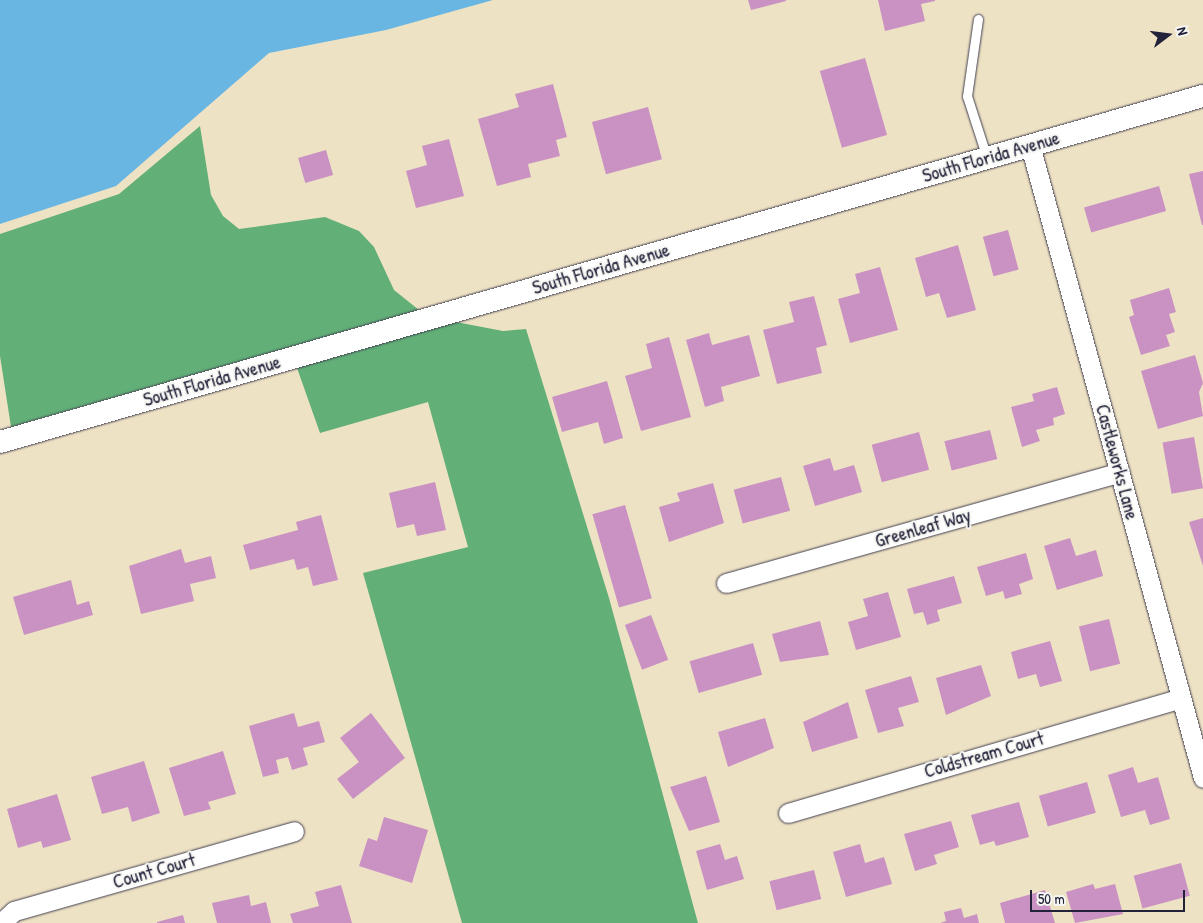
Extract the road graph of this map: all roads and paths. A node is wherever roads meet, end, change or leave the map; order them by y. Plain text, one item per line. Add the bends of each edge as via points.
1 (978, 19) dead end
2 (1203, 96) edge
3 (1030, 145) junction
4 (987, 158) junction
5 (0, 442) edge
6 (1120, 472) junction
7 (726, 583) dead end
8 (1181, 698) junction
9 (1203, 778) edge
10 (788, 813) dead end
11 (294, 831) dead end
12 (7, 917) edge

1 - 4 lane via 967,96
2 - 3 street, South Florida Avenue
3 - 4 street, South Florida Avenue
3 - 6 street, Castleworks Lane
4 - 5 street, South Florida Avenue
6 - 7 street, Greenleaf Way
6 - 8 street, Castleworks Lane
8 - 9 street, Castleworks Lane
8 - 10 street, Coldstream Court
11 - 12 street, Count Court

